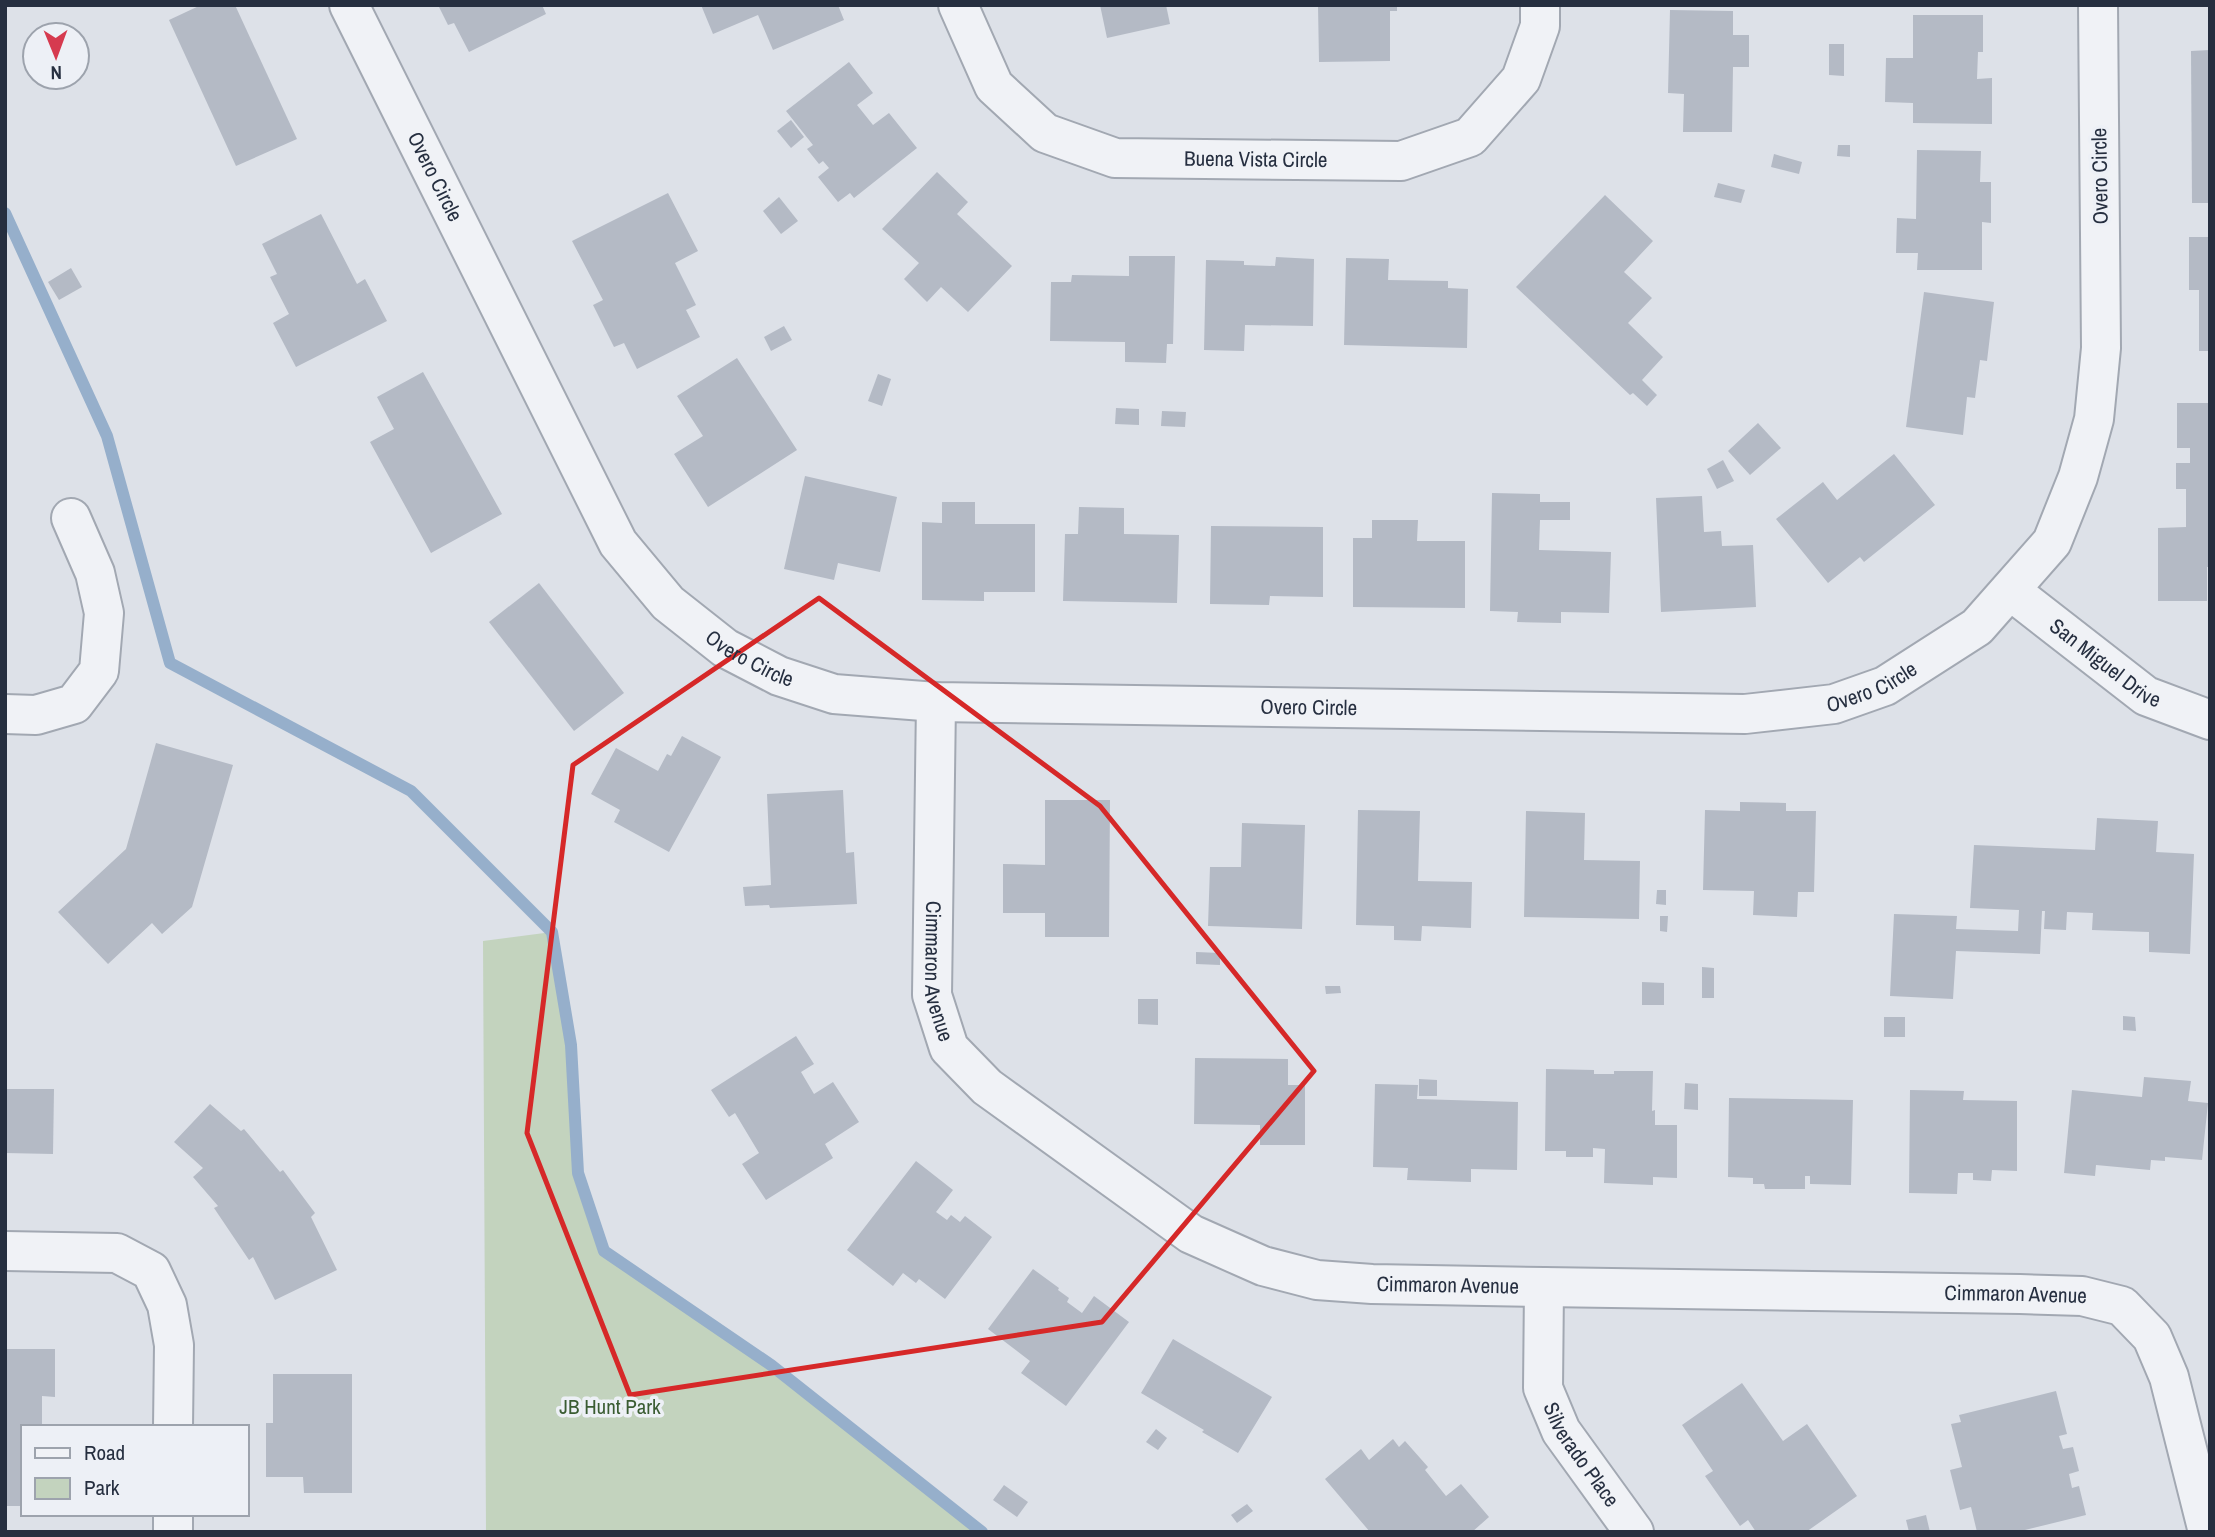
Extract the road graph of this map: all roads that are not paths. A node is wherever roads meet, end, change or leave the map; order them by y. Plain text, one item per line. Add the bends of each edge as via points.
1 (349, 5) edge
2 (958, 5) edge
3 (1540, 5) edge
4 (2098, 5) edge
5 (71, 517) dead end
6 (2011, 591) junction
7 (936, 702) junction
8 (5, 714) edge
9 (2210, 720) edge
10 (5, 1251) edge
11 (1544, 1287) junction
12 (173, 1425) edge
13 (1633, 1532) edge
14 (2208, 1532) edge

1 - 7 street, Overo Circle via 618,543 667,603 725,648 779,676 834,694
2 - 3 street, Buena Vista Circle via 994,86 1045,133 1115,159 1387,161 1401,161 1471,136 1521,79 1540,26
4 - 6 street, Overo Circle via 2101,348 2094,419 2078,477 2052,542
5 - 8 street via 95,573 104,613 99,671 74,704 36,715
6 - 7 street, Overo Circle via 1977,627 1885,686 1834,704 1745,714
6 - 9 street, San Miguel Drive via 2146,696
7 - 11 street, Cimmaron Avenue via 933,995 949,1048 987,1087 1191,1234 1263,1266 1317,1280
10 - 12 street via 117,1253 151,1271 167,1305 174,1345
11 - 13 street, Silverado Place via 1543,1388 1561,1431
11 - 14 street, Cimmaron Avenue via 2082,1296 2122,1306 2152,1337 2169,1377

